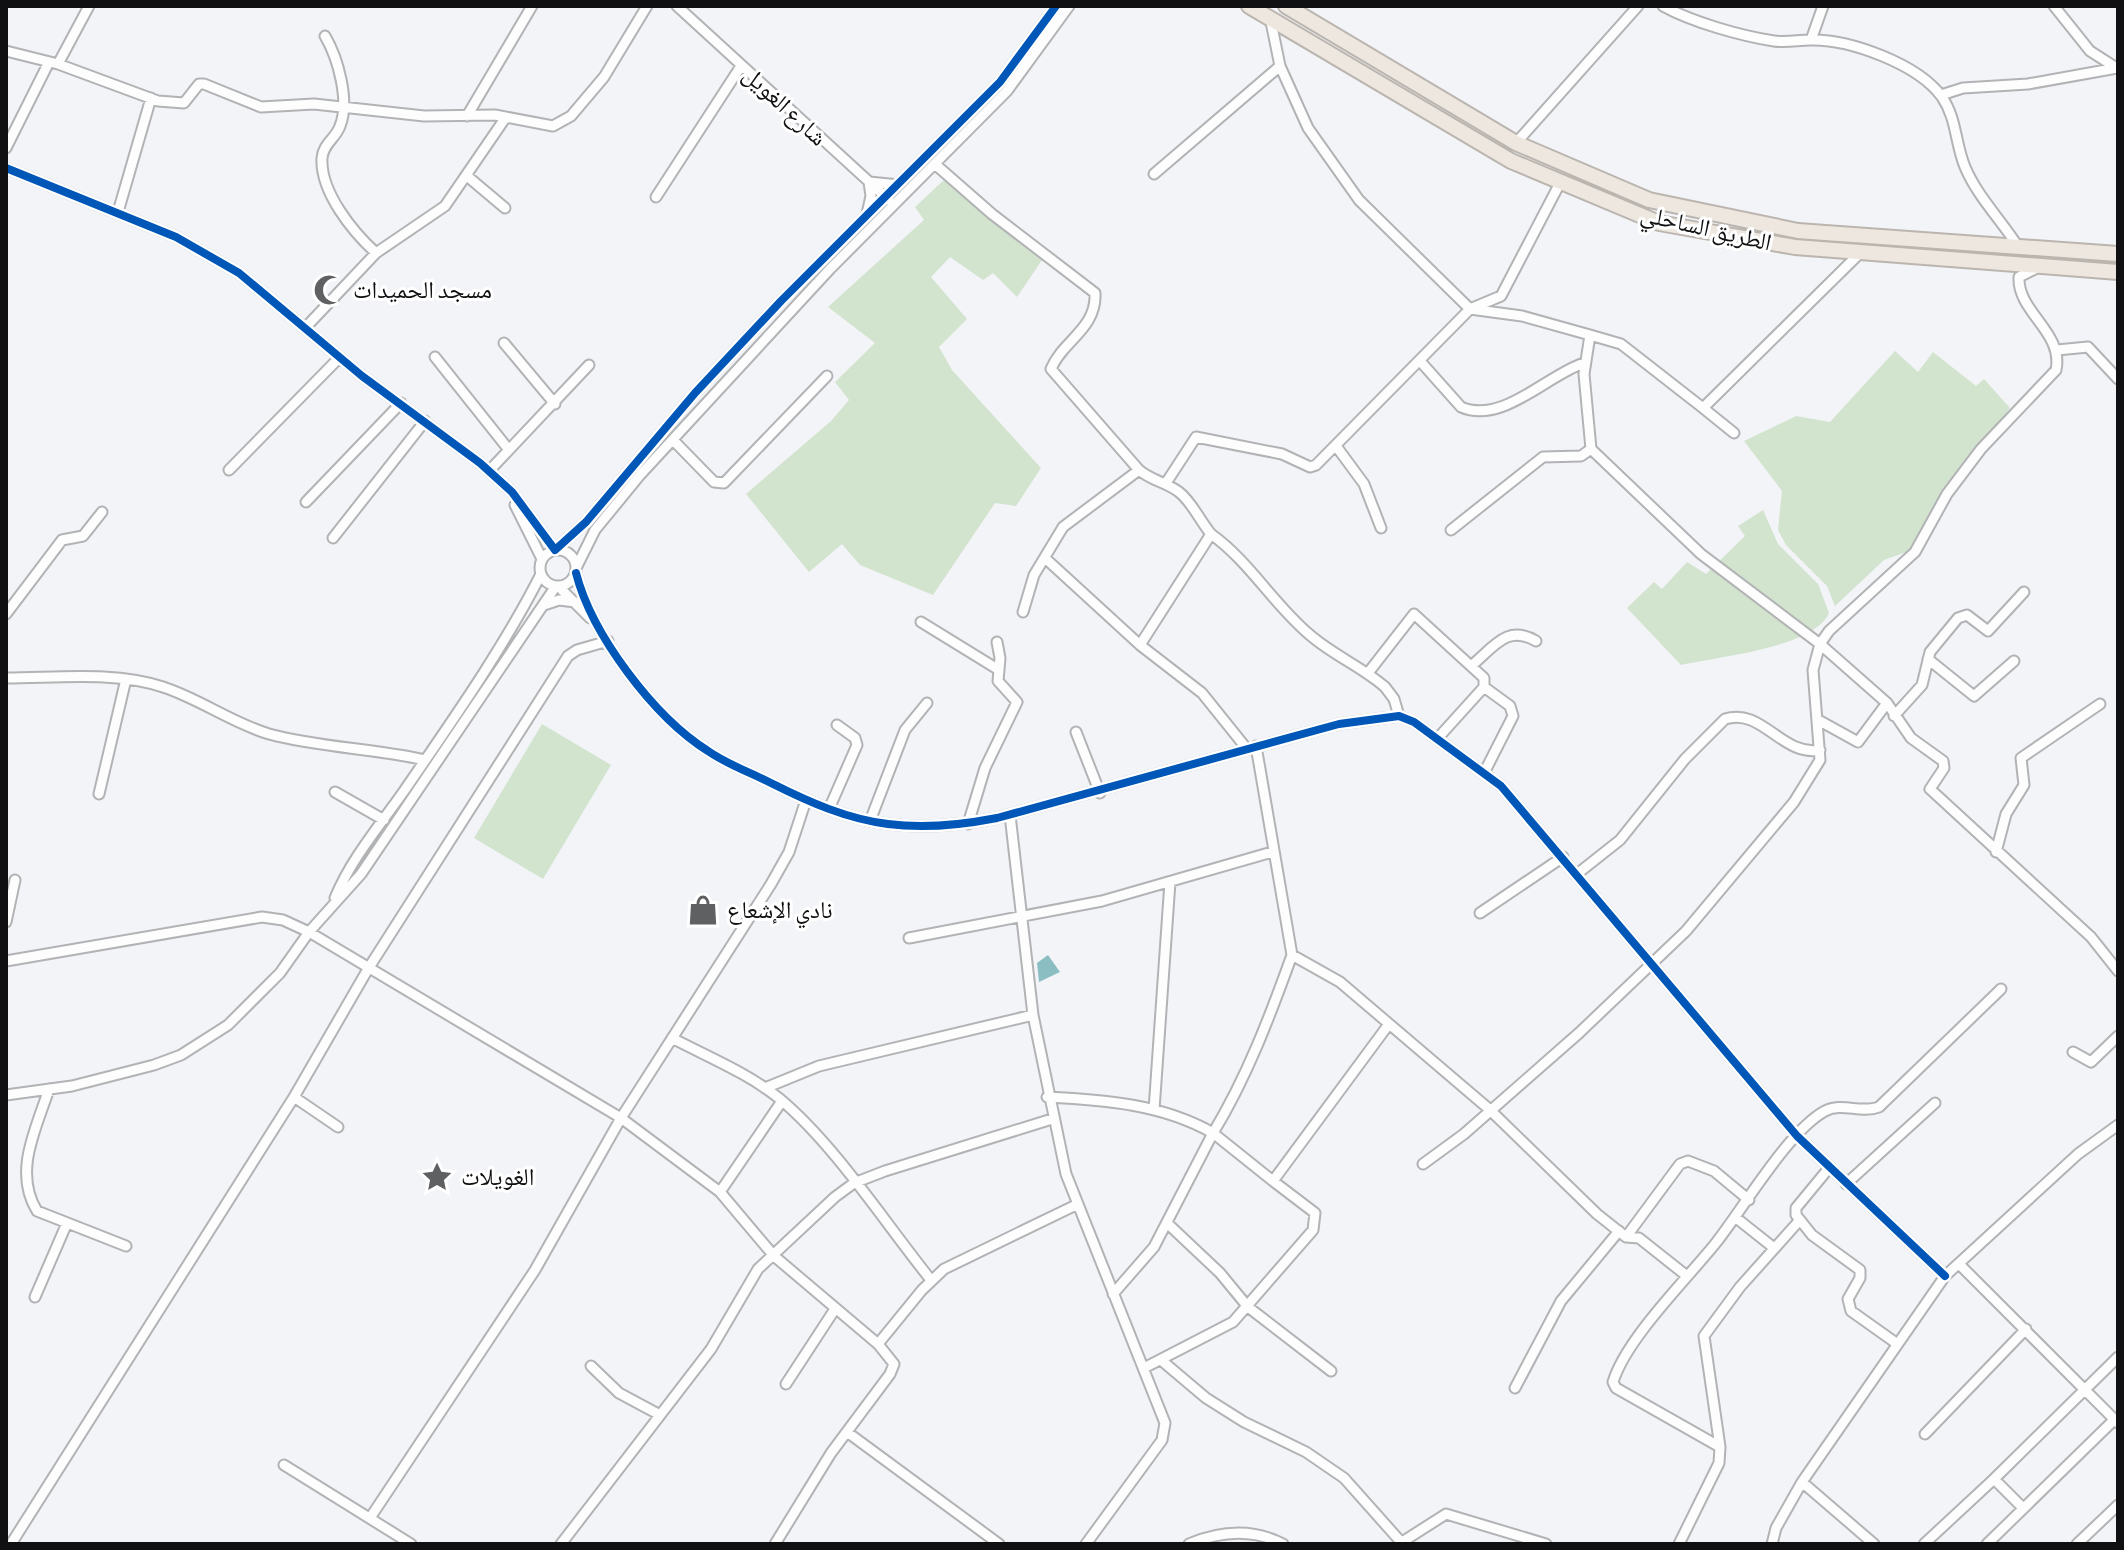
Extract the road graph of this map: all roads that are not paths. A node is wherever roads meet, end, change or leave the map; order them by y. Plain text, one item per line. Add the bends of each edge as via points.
1 (89, 6) edge
2 (532, 6) edge
3 (647, 6) edge
4 (677, 6) edge
5 (1056, 6) edge
6 (1069, 6) edge
7 (1249, 6) edge
8 (1286, 6) edge
9 (1638, 6) edge
10 (1663, 6) edge
11 (1823, 6) edge
12 (2054, 6) edge
13 (1270, 17) junction
14 (325, 36) dead end
15 (1811, 40) junction
16 (6, 51) edge
17 (54, 63) junction
18 (741, 66) junction
19 (1280, 66) junction
20 (2118, 68) edge
21 (1941, 95) junction
22 (151, 98) junction
23 (342, 106) junction
24 (467, 116) junction
25 (506, 117) junction
26 (1516, 143) junction
27 (6, 148) edge
28 (936, 165) junction
29 (6, 168) edge
30 (1154, 174) dead end
31 (467, 176) junction
32 (869, 182) junction
33 (1560, 183) junction
34 (899, 185) junction
35 (656, 197) dead end
36 (886, 197) junction
37 (895, 205) junction
38 (505, 208) dead end
39 (118, 212) junction
40 (866, 217) junction
41 (2019, 248) junction
42 (376, 253) junction
43 (1860, 253) junction
44 (2118, 254) edge
45 (2039, 267) junction
46 (2118, 272) edge
47 (1470, 309) junction
48 (306, 327) junction
49 (1590, 335) junction
50 (504, 343) dead end
51 (2057, 350) junction
52 (435, 357) dead end
53 (339, 358) junction
54 (1420, 361) junction
55 (1584, 363) junction
56 (589, 365) dead end
57 (827, 376) dead end
58 (2118, 379) edge
59 (401, 403) junction
60 (555, 404) junction
61 (1703, 408) junction
62 (425, 421) junction
63 (1734, 433) dead end
64 (673, 440) junction
65 (1336, 446) junction
66 (1591, 449) junction
67 (509, 450) junction
68 (229, 470) dead end
69 (1139, 470) junction
70 (489, 471) junction
71 (1166, 483) junction
72 (503, 485) junction
73 (306, 502) dead end
74 (102, 512) dead end
75 (1381, 528) dead end
76 (1451, 530) dead end
77 (1211, 534) junction
78 (572, 536) junction
79 (333, 538) dead end
80 (548, 540) junction
81 (584, 549) junction
82 (555, 550) junction
83 (1045, 558) junction
84 (542, 559) junction
85 (576, 570) junction
86 (541, 574) junction
87 (557, 586) junction
88 (2024, 592) dead end
89 (579, 599) junction
90 (544, 605) junction
91 (1023, 612) dead end
92 (6, 614) edge
93 (921, 622) dead end
94 (605, 637) junction
95 (1536, 641) dead end
96 (997, 642) dead end
97 (1820, 644) junction
98 (1140, 645) junction
99 (1928, 659) junction
100 (2014, 661) dead end
101 (1471, 666) junction
102 (999, 670) junction
103 (1368, 673) junction
104 (6, 678) edge
105 (126, 679) junction
106 (1484, 687) junction
107 (927, 703) dead end
108 (1887, 703) junction
109 (2100, 704) dead end
110 (1399, 716) junction
111 (1894, 716) junction
112 (1820, 721) junction
113 (837, 725) dead end
114 (1076, 732) dead end
115 (1437, 739) junction
116 (1252, 747) junction
117 (1820, 750) junction
118 (425, 760) junction
119 (1484, 773) junction
120 (335, 792) dead end
121 (1100, 793) junction
122 (99, 794) dead end
123 (806, 800) junction
124 (829, 809) junction
125 (1010, 815) junction
126 (384, 820) junction
127 (870, 821) junction
128 (968, 824) junction
129 (1272, 852) junction
130 (1996, 852) junction
131 (1563, 857) junction
132 (1577, 874) junction
133 (15, 880) dead end
134 (1170, 882) junction
135 (334, 901) junction
136 (1480, 913) dead end
137 (1019, 919) junction
138 (6, 922) edge
139 (309, 932) junction
140 (909, 938) dead end
141 (1292, 955) junction
142 (6, 961) edge
143 (1650, 964) junction
144 (368, 969) junction
145 (2118, 971) edge
146 (2001, 989) dead end
147 (1033, 1015) junction
148 (1389, 1024) junction
149 (2118, 1036) edge
150 (672, 1038) junction
151 (2073, 1052) dead end
152 (765, 1088) junction
153 (49, 1089) junction
154 (6, 1095) edge
155 (294, 1097) junction
156 (1047, 1097) junction
157 (782, 1101) junction
158 (1935, 1103) dead end
159 (1489, 1109) junction
160 (1154, 1110) junction
161 (621, 1118) junction
162 (1052, 1119) junction
163 (2118, 1125) edge
164 (338, 1127) dead end
165 (1213, 1133) junction
166 (1797, 1136) junction
167 (1423, 1164) dead end
168 (1829, 1168) junction
169 (1273, 1181) junction
170 (854, 1183) junction
171 (1846, 1184) junction
172 (720, 1192) junction
173 (1749, 1200) junction
174 (1076, 1205) junction
175 (1735, 1217) junction
176 (1799, 1221) junction
177 (67, 1223) junction
178 (1167, 1223) junction
179 (1622, 1234) junction
180 (126, 1246) dead end
181 (1774, 1248) junction
182 (774, 1256) junction
183 (1959, 1264) junction
184 (1687, 1276) junction
185 (1945, 1276) junction
186 (931, 1280) junction
187 (1113, 1294) junction
188 (35, 1297) dead end
189 (1248, 1307) junction
190 (835, 1309) junction
191 (2026, 1329) junction
192 (1896, 1343) junction
193 (878, 1344) junction
194 (2118, 1357) edge
195 (1161, 1360) junction
196 (591, 1366) dead end
197 (1144, 1368) junction
198 (1331, 1371) dead end
199 (786, 1384) dead end
200 (1515, 1388) dead end
201 (2086, 1390) junction
202 (660, 1415) junction
203 (2116, 1421) edge
204 (847, 1432) junction
205 (1925, 1434) dead end
206 (1720, 1447) junction
207 (284, 1465) dead end
208 (1994, 1479) junction
209 (1802, 1482) junction
210 (2118, 1505) edge
211 (2023, 1508) junction
212 (370, 1518) junction
213 (994, 1542) edge
214 (409, 1543) edge
215 (1400, 1543) edge
216 (11, 1544) edge
217 (561, 1544) edge
218 (775, 1544) edge
219 (1086, 1544) edge
220 (1189, 1544) edge
221 (1283, 1544) edge
222 (1546, 1544) edge
223 (1679, 1544) edge
224 (1772, 1544) edge
225 (1874, 1544) edge
226 (1924, 1544) edge
227 (1987, 1544) edge
228 (2077, 1544) edge

1 - 17 street
2 - 24 street
3 - 25 street via 604,77 571,116 553,126
4 - 18 street, شارع الغويل
5 - 34 street via 1000,82
6 - 28 street via 1025,70
7 - 13 highway, الطريق الساحلي
8 - 26 highway, الطريق الساحلي
9 - 26 street
10 - 15 street via 1769,40
11 - 15 street
12 - 20 street via 2090,51
13 - 19 street
13 - 33 highway, الطريق الساحلي via 1458,131
14 - 23 street via 335,57
15 - 21 street via 1872,50
16 - 17 street
17 - 22 street
17 - 27 street
18 - 32 street, شارع الغويل
18 - 35 street
19 - 30 street
19 - 47 street via 1308,128 1359,200
20 - 21 street
21 - 41 street via 1975,187
22 - 23 street via 184,103 201,83 261,107
22 - 39 street
23 - 24 street
23 - 42 street via 340,127 323,151 324,172 338,207
24 - 25 street
25 - 31 street
26 - 41 highway, الطريق الساحلي via 1649,200 1720,217 1798,231
28 - 37 street
28 - 69 street via 1095,293 1083,333 1051,369
29 - 39 street
31 - 38 street
31 - 42 street via 445,206
32 - 34 street
32 - 36 street, شارع الغويل
32 - 40 street
33 - 43 highway, الطريق الساحلي via 1659,223
33 - 47 street via 1501,296
34 - 36 street
36 - 37 street, شارع الغويل
36 - 40 street
37 - 64 street
39 - 48 street via 219,259
40 - 78 street via 731,354
41 - 44 highway, الطريق الساحلي
42 - 48 street
43 - 45 highway, الطريق الساحلي
43 - 61 street
45 - 46 highway, الطريق الساحلي
45 - 51 street via 2019,277 2018,291
47 - 49 street via 1533,318
47 - 54 street
48 - 53 street
49 - 55 street
49 - 61 street via 1621,344
50 - 60 street
51 - 58 street via 2088,347
51 - 97 street via 2056,370 1972,460 1915,552
52 - 67 street
53 - 59 street
53 - 68 street
54 - 55 street via 1468,410 1505,407
54 - 65 street
55 - 66 street
56 - 60 street
57 - 64 street via 724,483 714,482
59 - 62 street
59 - 73 street
60 - 67 street
61 - 63 street
62 - 70 street
62 - 79 street
64 - 81 street
65 - 71 street via 1310,467 1282,454 1196,437
65 - 75 street via 1364,484
66 - 76 street via 1581,456 1543,457
66 - 97 street via 1701,554
67 - 70 street
69 - 71 street
69 - 83 street via 1069,521
70 - 72 street
71 - 77 street via 1187,499
72 - 80 street
72 - 84 street
74 - 92 street via 83,536 62,540
77 - 98 street
77 - 103 street via 1233,550 1310,635
78 - 80 street
78 - 82 street
80 - 82 street
81 - 85 street
81 - 89 street
82 - 84 street
82 - 85 street via 570,554
83 - 91 street via 1028,588
83 - 98 street
84 - 86 street
85 - 87 street via 567,584
85 - 89 street
86 - 87 street
86 - 118 street
87 - 89 street
87 - 90 street
88 - 99 street via 1988,631 1967,615 1958,618
89 - 90 street
89 - 94 street
90 - 135 street via 390,833
93 - 102 street
94 - 123 street via 660,711 696,743
94 - 144 street via 568,656
95 - 101 street via 1523,633 1510,634
96 - 102 street
97 - 108 street
97 - 112 street via 1813,670
98 - 116 street via 1202,693
99 - 100 street via 1974,696
99 - 111 street via 1922,685
101 - 103 street via 1414,614
101 - 106 street via 1484,678
102 - 128 street via 999,684 1017,702 985,768
103 - 110 street via 1394,699
104 - 105 street
105 - 118 street via 173,691 267,733
105 - 122 street
106 - 115 street
106 - 119 street via 1510,706 1513,716
107 - 127 street via 905,730
108 - 111 street
108 - 112 street via 1858,742
109 - 130 street via 2021,758 2024,785 2006,814
110 - 115 street
110 - 116 street via 1339,724
111 - 130 street via 1944,765 1930,789
112 - 117 street
113 - 124 street via 857,745
114 - 121 street
115 - 119 street
116 - 121 street
116 - 129 street
117 - 132 street via 1796,750 1744,718 1725,719 1620,840
117 - 143 street via 1818,768 1794,802 1686,931
118 - 126 street
119 - 131 street
120 - 126 street
121 - 125 street
123 - 124 street
123 - 150 street via 780,871
124 - 127 street
125 - 128 street
125 - 137 street
126 - 135 street
127 - 128 street via 902,826
129 - 134 street
129 - 141 street
130 - 145 street via 2091,937
131 - 132 street
131 - 136 street
132 - 143 street
133 - 138 street
134 - 137 street
134 - 160 street
135 - 139 street
137 - 140 street
137 - 147 street
139 - 142 street via 262,917
139 - 144 street
139 - 153 street via 251,1004 205,1041 142,1069
141 - 148 street via 1340,982
141 - 165 street via 1268,1022
143 - 159 street
143 - 166 street
144 - 155 street
144 - 161 street
146 - 166 street via 1879,1107 1824,1111
147 - 152 street via 819,1066
147 - 156 street
148 - 159 street
148 - 169 street
149 - 151 street via 2091,1062
150 - 152 street
150 - 161 street
152 - 157 street
153 - 154 street
153 - 177 street via 25,1172 37,1211
155 - 164 street
155 - 216 street
156 - 160 street
156 - 162 street
157 - 170 street
157 - 172 street
158 - 171 street
159 - 167 street
159 - 179 street
160 - 165 street
161 - 172 street
161 - 212 street via 535,1270
162 - 170 street
162 - 174 street
163 - 183 street via 2078,1154
165 - 169 street
165 - 178 street
166 - 168 street
166 - 173 street
168 - 171 street
168 - 176 street via 1796,1208
169 - 189 street via 1315,1213 1316,1225
170 - 182 street
170 - 186 street
171 - 185 street
172 - 182 street
173 - 175 street
173 - 179 street via 1714,1171 1688,1161
174 - 186 street via 961,1259
174 - 187 street
175 - 181 street
175 - 184 street
176 - 181 street
176 - 192 street via 1860,1270 1848,1299 1851,1311
177 - 180 street
177 - 188 street
178 - 187 street via 1140,1266
178 - 189 street
179 - 184 street via 1639,1238
179 - 200 street via 1561,1301
181 - 206 street via 1704,1336
182 - 190 street
182 - 202 street via 758,1269 711,1349
183 - 185 street
183 - 191 street
184 - 206 street via 1654,1314 1613,1385
185 - 192 street
186 - 193 street
187 - 197 street
189 - 195 street via 1225,1328
189 - 198 street
190 - 193 street
190 - 199 street
191 - 201 street
191 - 205 street
192 - 209 street
193 - 204 street via 892,1358 893,1369
194 - 201 street
195 - 197 street
195 - 215 street via 1206,1398 1344,1478
196 - 202 street via 619,1393
197 - 219 street via 1165,1432
201 - 203 street
201 - 208 street
202 - 217 street
203 - 211 street
204 - 213 street
204 - 218 street
206 - 223 street via 1719,1463
207 - 212 street
208 - 211 street
208 - 226 street
209 - 224 street
209 - 225 street
210 - 228 street
211 - 227 street
212 - 214 street
215 - 222 street via 1446,1514
220 - 221 street via 1232,1533

